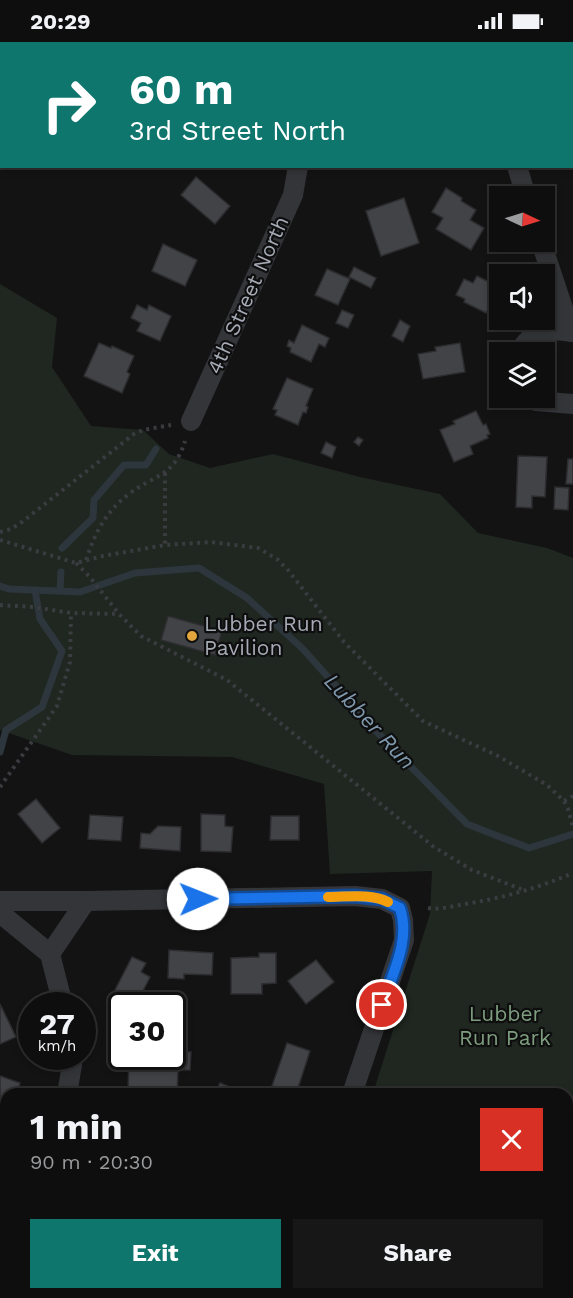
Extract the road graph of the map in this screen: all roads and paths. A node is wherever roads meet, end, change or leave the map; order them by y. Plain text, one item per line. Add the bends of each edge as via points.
1 (298, 168) edge
2 (518, 168) edge
3 (523, 186) edge
4 (544, 252) edge
5 (572, 332) edge
6 (525, 342) edge
7 (555, 403) edge
8 (573, 404) edge
9 (191, 421) junction
10 (165, 473) junction
11 (0, 532) edge
12 (0, 540) edge
13 (165, 545) junction
14 (86, 561) junction
15 (76, 563) junction
16 (0, 605) edge
17 (118, 612) junction
18 (71, 613) junction
19 (0, 787) edge
20 (573, 796) edge
21 (564, 801) junction
22 (573, 828) edge
23 (573, 873) edge
24 (526, 891) junction
25 (0, 901) edge
26 (86, 901) junction
27 (428, 908) dead end
28 (0, 913) edge
29 (50, 954) junction
30 (60, 992) edge
31 (71, 1070) edge
32 (68, 1088) edge
33 (354, 1088) edge

1 - 9 street, 4th Street North via 293,195
2 - 3 street
4 - 5 street
5 - 6 street via 546,330 529,336
7 - 8 street
9 - 10 path via 181,454
9 - 11 path via 134,434 22,522
10 - 13 path
10 - 14 path via 130,493 110,511 93,538
12 - 15 path
13 - 14 path
13 - 21 path via 211,542 258,548 277,559 344,642 423,721 524,770
14 - 15 path
15 - 17 path
16 - 18 path
17 - 18 path
17 - 24 path via 141,636 227,680 434,847 472,870
18 - 19 path via 70,662 57,706
20 - 21 path
21 - 22 path
23 - 24 path
24 - 27 path
25 - 26 street
26 - 29 street
26 - 33 street via 355,896 382,899 400,908 404,940
28 - 29 street
29 - 30 street
31 - 32 street

